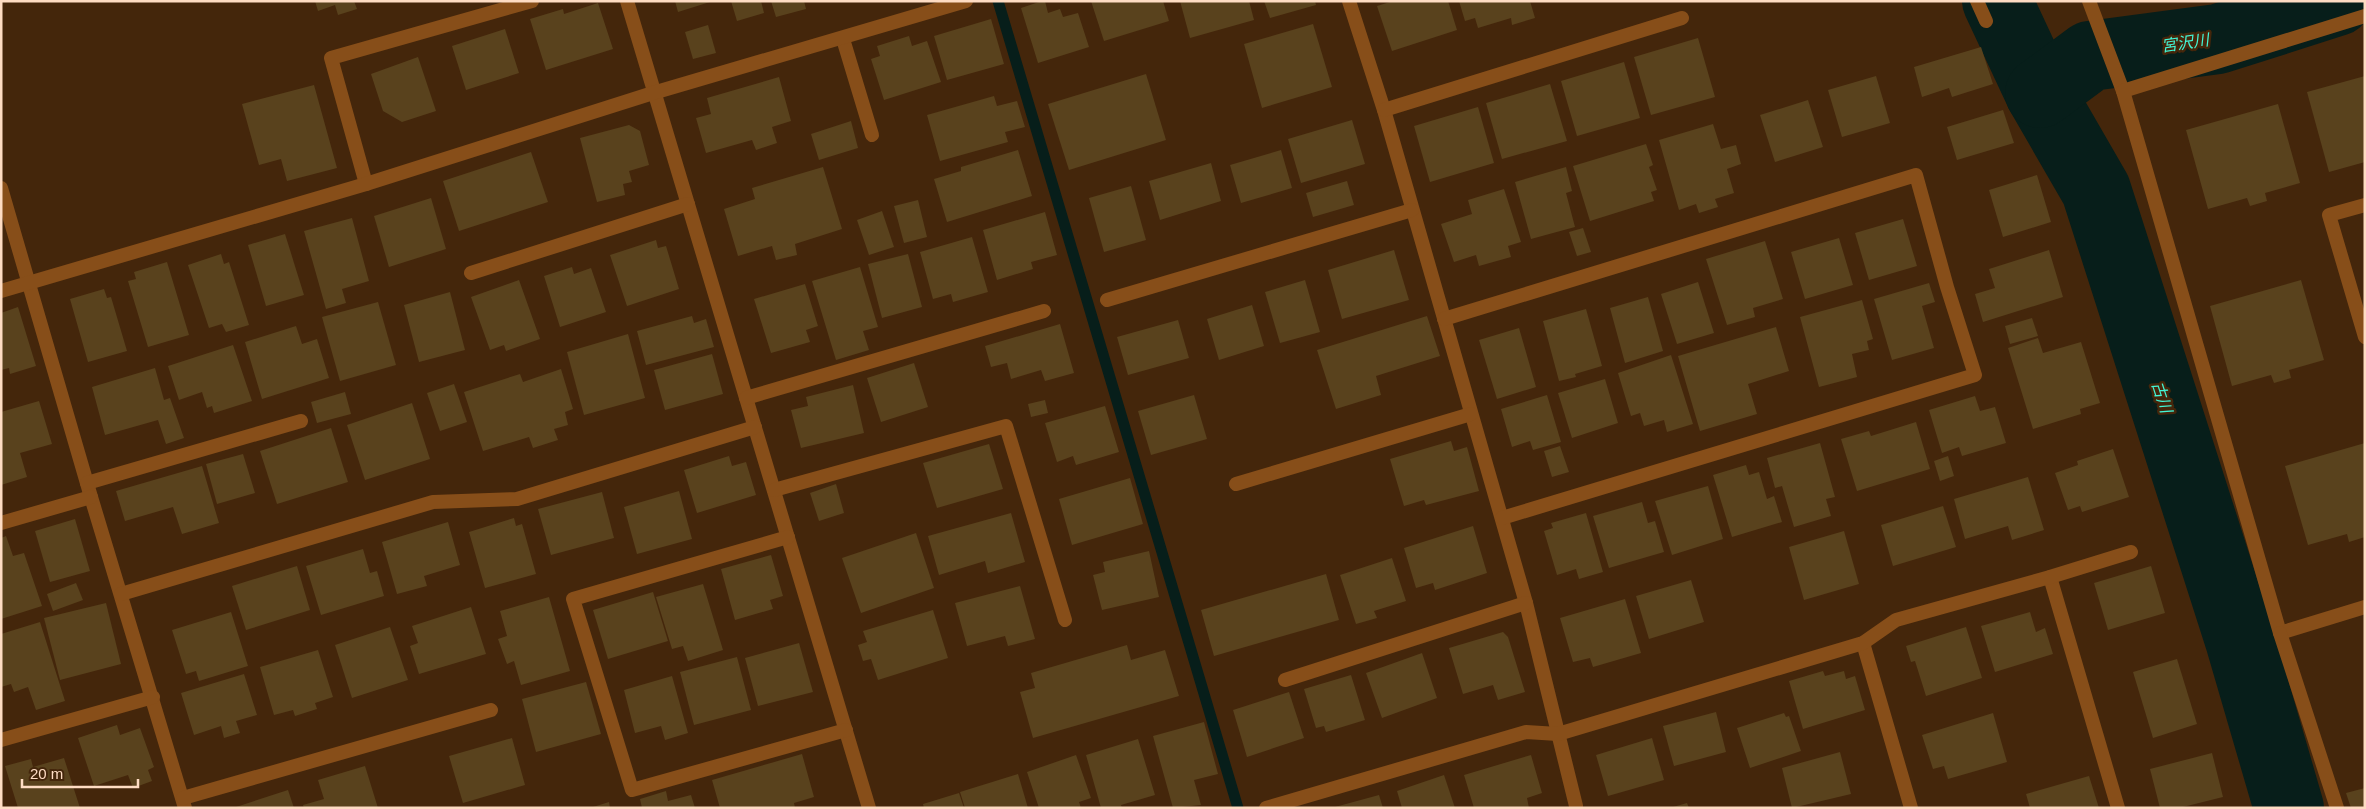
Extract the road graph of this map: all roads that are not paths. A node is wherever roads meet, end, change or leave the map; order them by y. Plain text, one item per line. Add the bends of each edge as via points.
1 (532, 1) edge
2 (627, 1) edge
3 (966, 1) edge
4 (1349, 1) edge
5 (1977, 1) edge
6 (2089, 1) edge
7 (2365, 16) edge
8 (1682, 18) dead end
9 (1986, 21) dead end
10 (843, 39) junction
11 (2122, 91) junction
12 (653, 93) junction
13 (1384, 110) junction
14 (872, 135) dead end
15 (366, 184) junction
16 (1, 188) edge
17 (688, 204) junction
18 (2365, 205) edge
19 (1412, 210) junction
20 (471, 273) dead end
21 (29, 283) junction
22 (1, 291) edge
23 (1107, 300) dead end
24 (1044, 311) dead end
25 (1444, 319) junction
26 (2365, 336) edge
27 (746, 398) junction
28 (1471, 414) junction
29 (301, 421) dead end
30 (755, 427) junction
31 (88, 483) junction
32 (1236, 484) dead end
33 (774, 490) junction
34 (91, 497) junction
35 (1502, 518) junction
36 (1, 522) edge
37 (788, 537) junction
38 (2131, 552) dead end
39 (2050, 577) junction
40 (121, 594) junction
41 (1526, 603) junction
42 (2365, 606) edge
43 (1065, 620) dead end
44 (2280, 633) junction
45 (1863, 643) junction
46 (1285, 680) dead end
47 (153, 697) junction
48 (491, 710) dead end
49 (846, 730) junction
50 (1558, 734) junction
51 (1, 740) edge
52 (184, 803) edge
53 (1576, 806) dead end
54 (869, 808) edge
55 (1266, 808) edge
56 (1911, 808) edge
57 (2118, 808) edge
58 (2337, 808) edge

1 - 15 street via 331,58
2 - 12 street
3 - 10 street
4 - 13 street
5 - 9 street
6 - 11 street
7 - 11 street
8 - 13 street
10 - 12 street
10 - 14 street
11 - 44 street
12 - 15 street
12 - 17 street
13 - 19 street
15 - 21 street
16 - 21 street
17 - 20 street
17 - 27 street
18 - 26 street via 2329,215
19 - 23 street
19 - 25 street
21 - 22 street
21 - 31 street
24 - 27 street
25 - 28 street
25 - 35 street via 1916,175 1975,375
27 - 30 street
28 - 32 street
28 - 35 street
29 - 31 street
30 - 33 street
30 - 40 street via 517,499 434,502
31 - 34 street
33 - 37 street
33 - 43 street via 1006,426
34 - 36 street
34 - 40 street
35 - 41 street
37 - 49 street
37 - 49 street via 574,599 632,790
38 - 39 street
39 - 45 street via 1896,620
39 - 57 street
40 - 47 street
41 - 46 street
41 - 50 street
42 - 44 street
44 - 58 street
45 - 50 street
45 - 56 street
47 - 51 street
47 - 52 street
48 - 52 street
49 - 54 street
50 - 53 street
50 - 55 street via 1526,732

